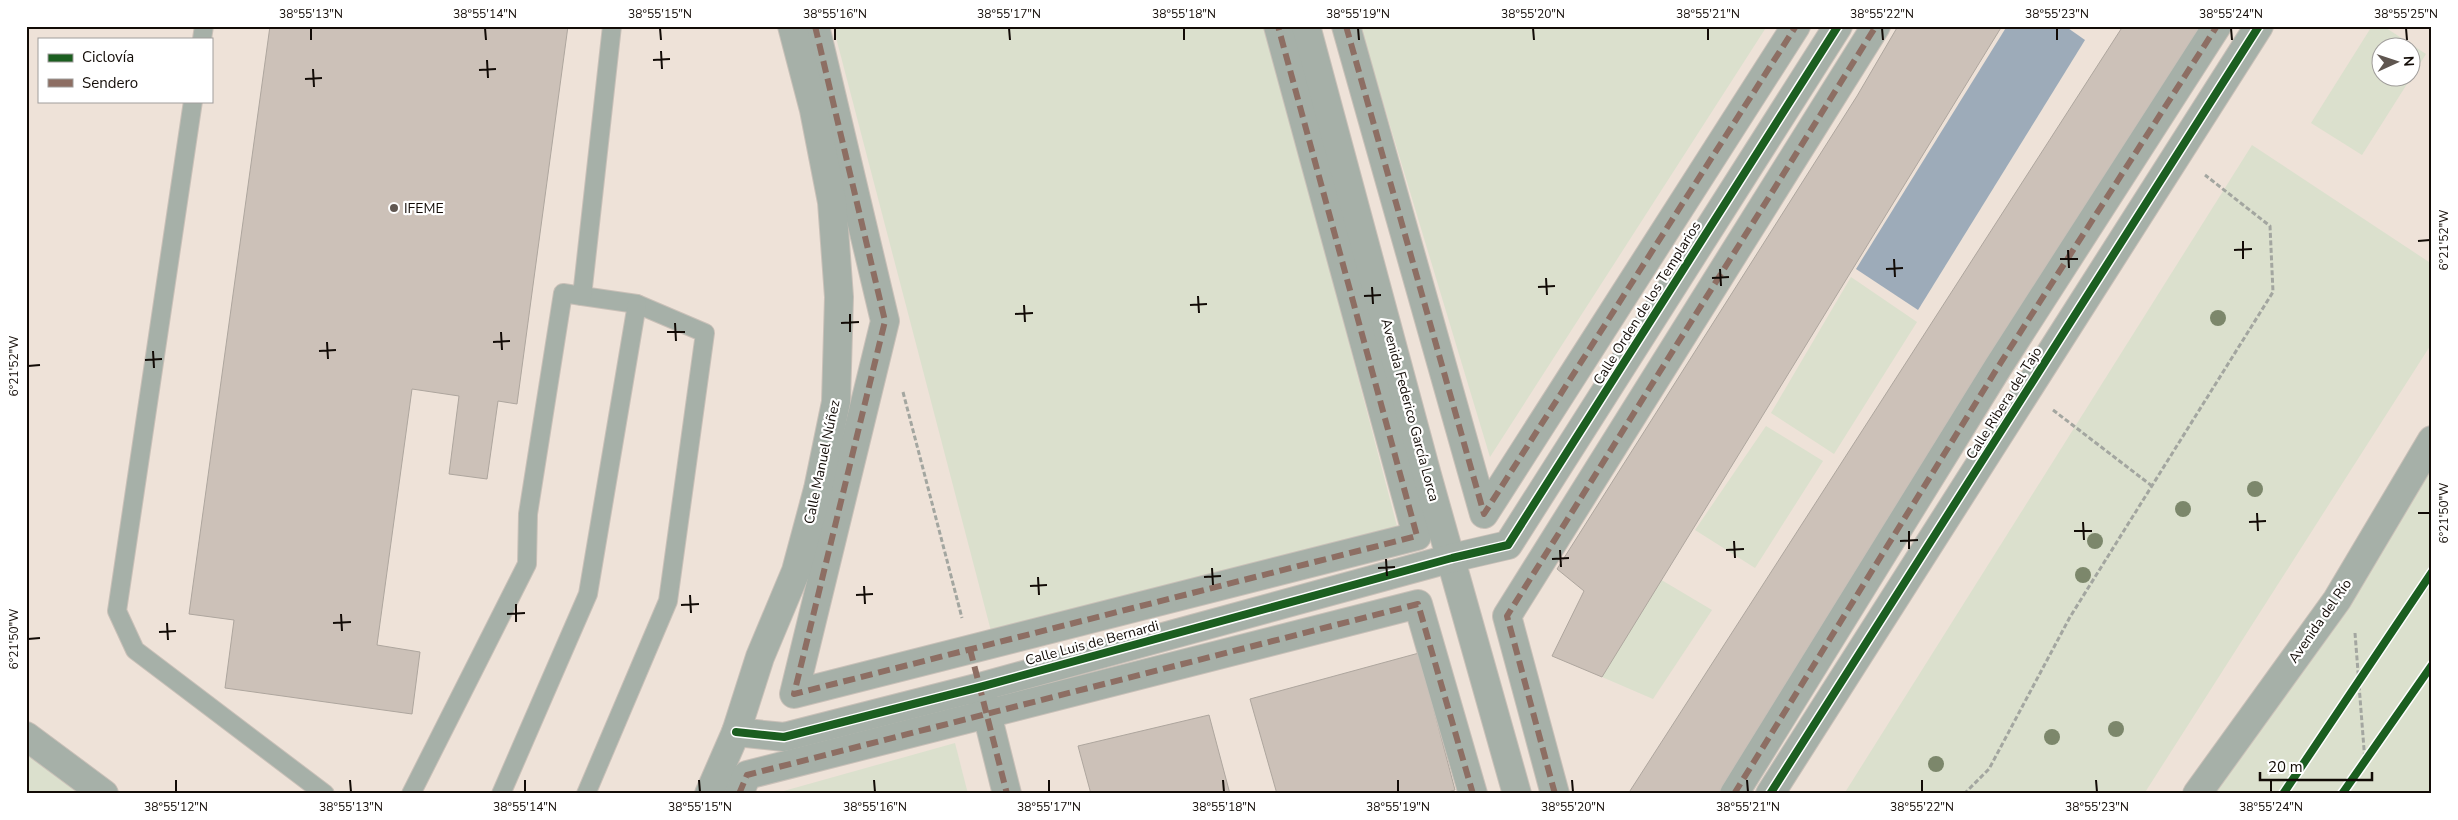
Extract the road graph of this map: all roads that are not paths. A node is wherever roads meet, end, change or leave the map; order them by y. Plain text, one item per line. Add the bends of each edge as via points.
1 (612, 26) edge
2 (792, 26) edge
3 (815, 26) edge
4 (1278, 26) edge
5 (1306, 26) edge
6 (1346, 26) edge
7 (1796, 26) edge
8 (1838, 26) edge
9 (1876, 26) edge
10 (2217, 26) edge
11 (2259, 26) edge
12 (193, 102) edge
13 (582, 296) junction
14 (637, 304) junction
15 (2432, 440) edge
16 (1452, 558) junction
17 (970, 649) junction
18 (980, 686) junction
19 (987, 715) junction
20 (736, 732) junction
21 (26, 736) edge
22 (104, 794) edge
23 (325, 794) edge
24 (411, 794) edge
25 (501, 794) edge
26 (586, 794) edge
27 (709, 794) edge
28 (739, 794) edge
29 (1007, 794) edge
30 (1473, 794) edge
31 (1517, 794) edge
32 (1556, 794) edge
33 (1734, 794) edge
34 (1770, 794) edge
35 (2197, 794) edge

1 - 13 lane
2 - 20 street, Calle Manuel Núñez via 814,110 832,202 839,297 836,402 818,489 796,571 760,657
3 - 17 street via 885,321 794,694
4 - 17 street via 1417,536
5 - 16 street, Avenida Federico García Lorca
6 - 7 street via 1484,514
8 - 16 street, Calle Orden de los Templarios via 1508,545
9 - 32 street via 1507,616
10 - 33 street via 1998,367
11 - 34 street, Calle Ribera del Tajo
12 - 23 lane via 117,611 135,650
13 - 14 lane
13 - 24 lane via 563,294 528,514 527,564
14 - 25 lane via 588,594
14 - 26 lane via 705,333 668,601
15 - 35 street, Avenida del Río via 2337,600
16 - 18 street, Calle Luis de Bernardi
16 - 31 street, Avenida Federico García Lorca
17 - 18 street
18 - 19 street
18 - 20 street, Calle Luis de Bernardi via 784,737
19 - 28 street via 747,775
19 - 29 street
19 - 30 street via 1418,604
20 - 27 street, Calle Manuel Núñez
21 - 22 street

